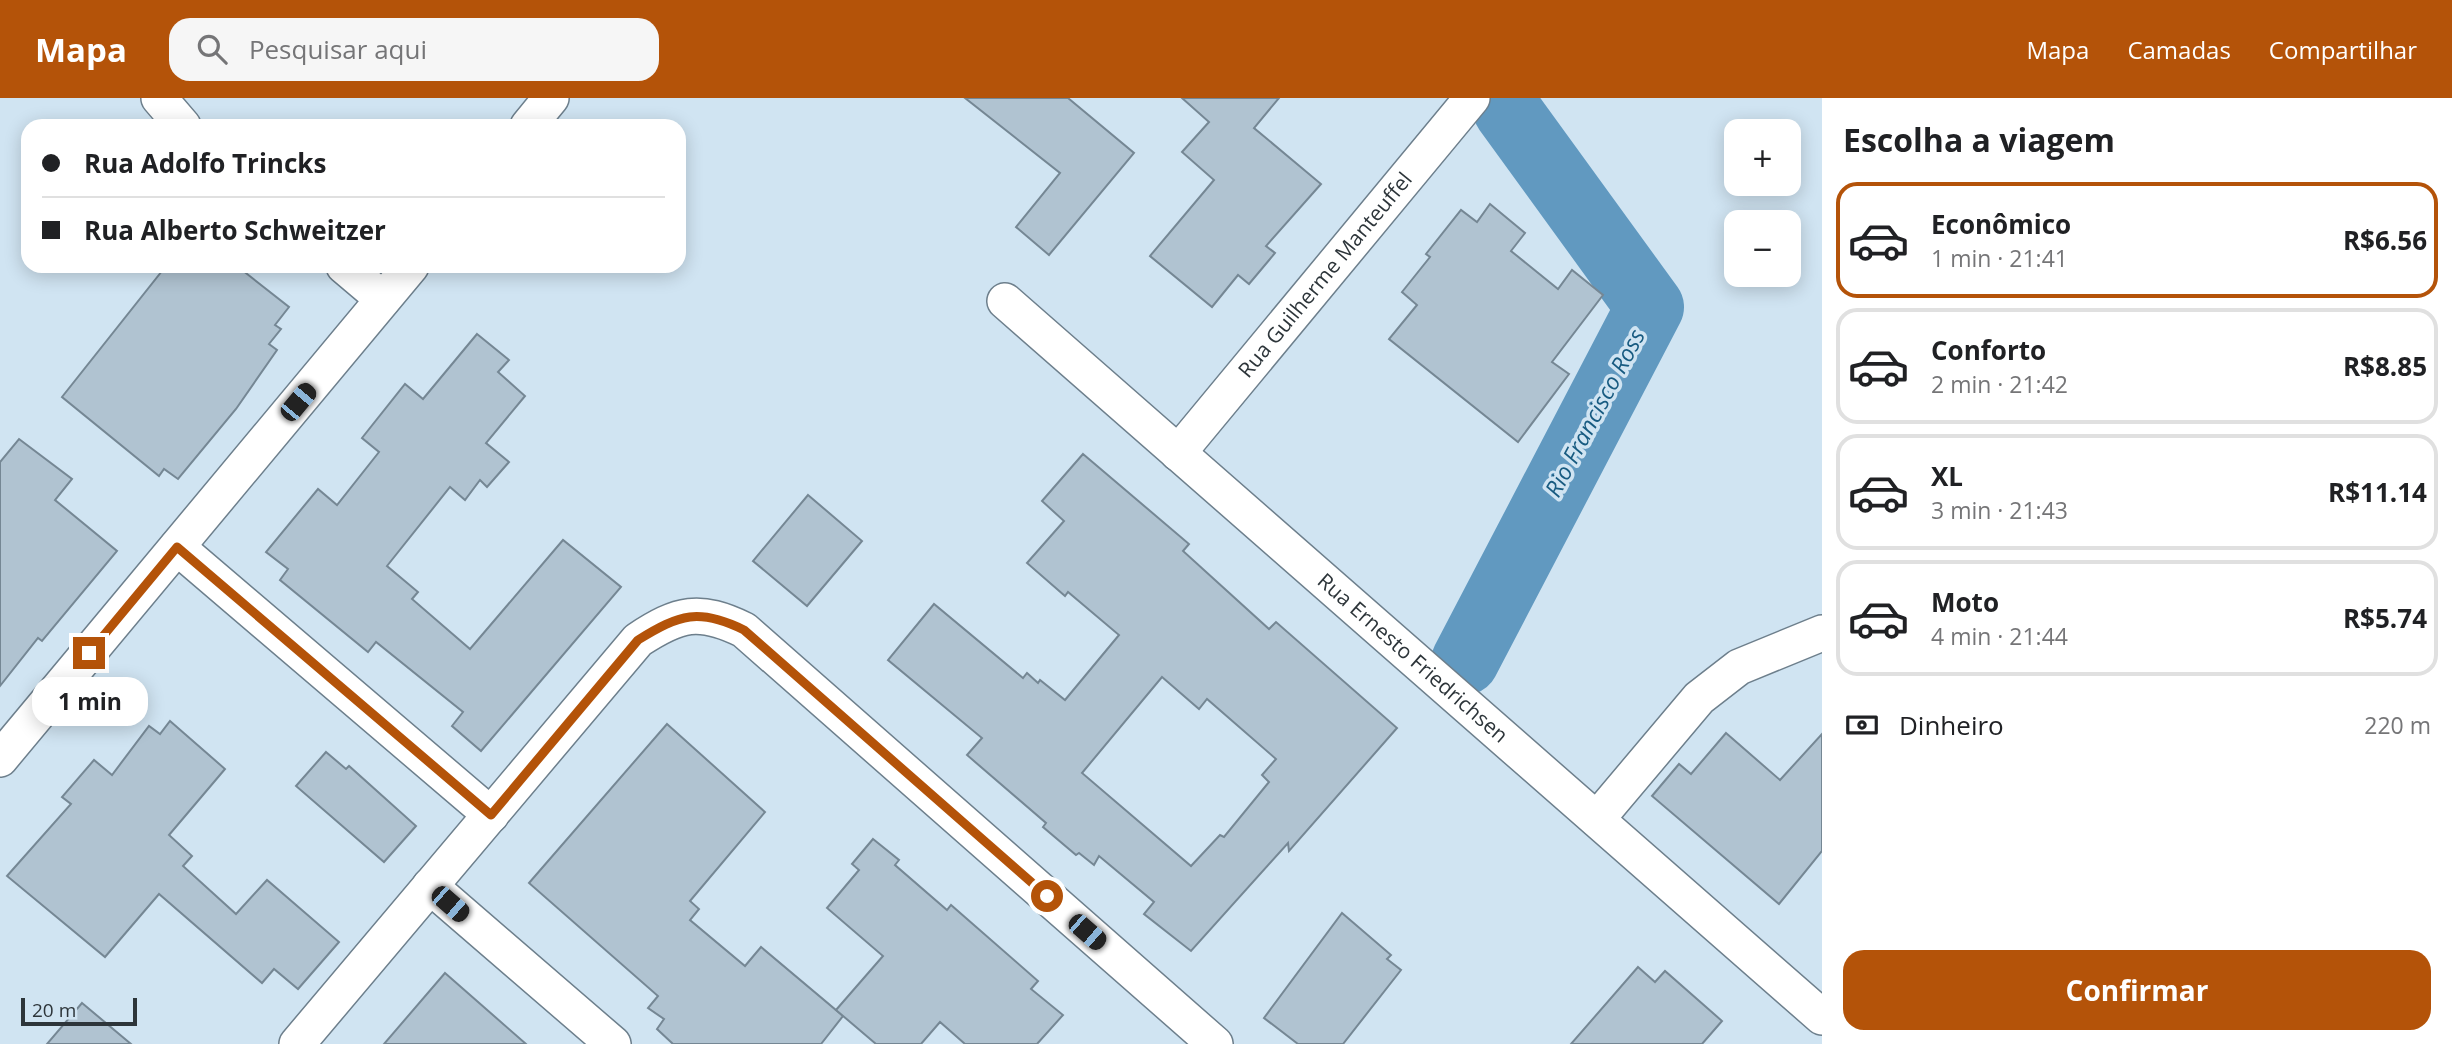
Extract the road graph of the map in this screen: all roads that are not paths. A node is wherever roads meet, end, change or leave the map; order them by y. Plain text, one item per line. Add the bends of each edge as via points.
1 (159, 98) edge
2 (551, 98) edge
3 (1472, 98) edge
4 (177, 119) edge
5 (534, 119) edge
6 (352, 273) edge
7 (405, 273) edge
8 (383, 299) junction
9 (1005, 301) dead end
10 (1178, 453) junction
11 (177, 547) junction
12 (1822, 633) edge
13 (0, 759) edge
14 (491, 815) junction
15 (1597, 819) junction
16 (430, 886) junction
17 (1822, 1017) edge
18 (1209, 1042) edge
19 (298, 1044) edge
20 (613, 1044) edge

1 - 4 street
2 - 5 street
3 - 10 street, Rua Guilherme Manteuffel
6 - 8 street
7 - 8 street
8 - 11 street
9 - 10 street, Rua Ernesto Friedrichsen
10 - 15 street, Rua Ernesto Friedrichsen
11 - 13 street
11 - 14 street
12 - 15 street via 1739,667 1699,698
14 - 16 street
14 - 18 street via 638,640 686,615 718,617 744,630
15 - 17 street, Rua Ernesto Friedrichsen
16 - 19 street
16 - 20 street

